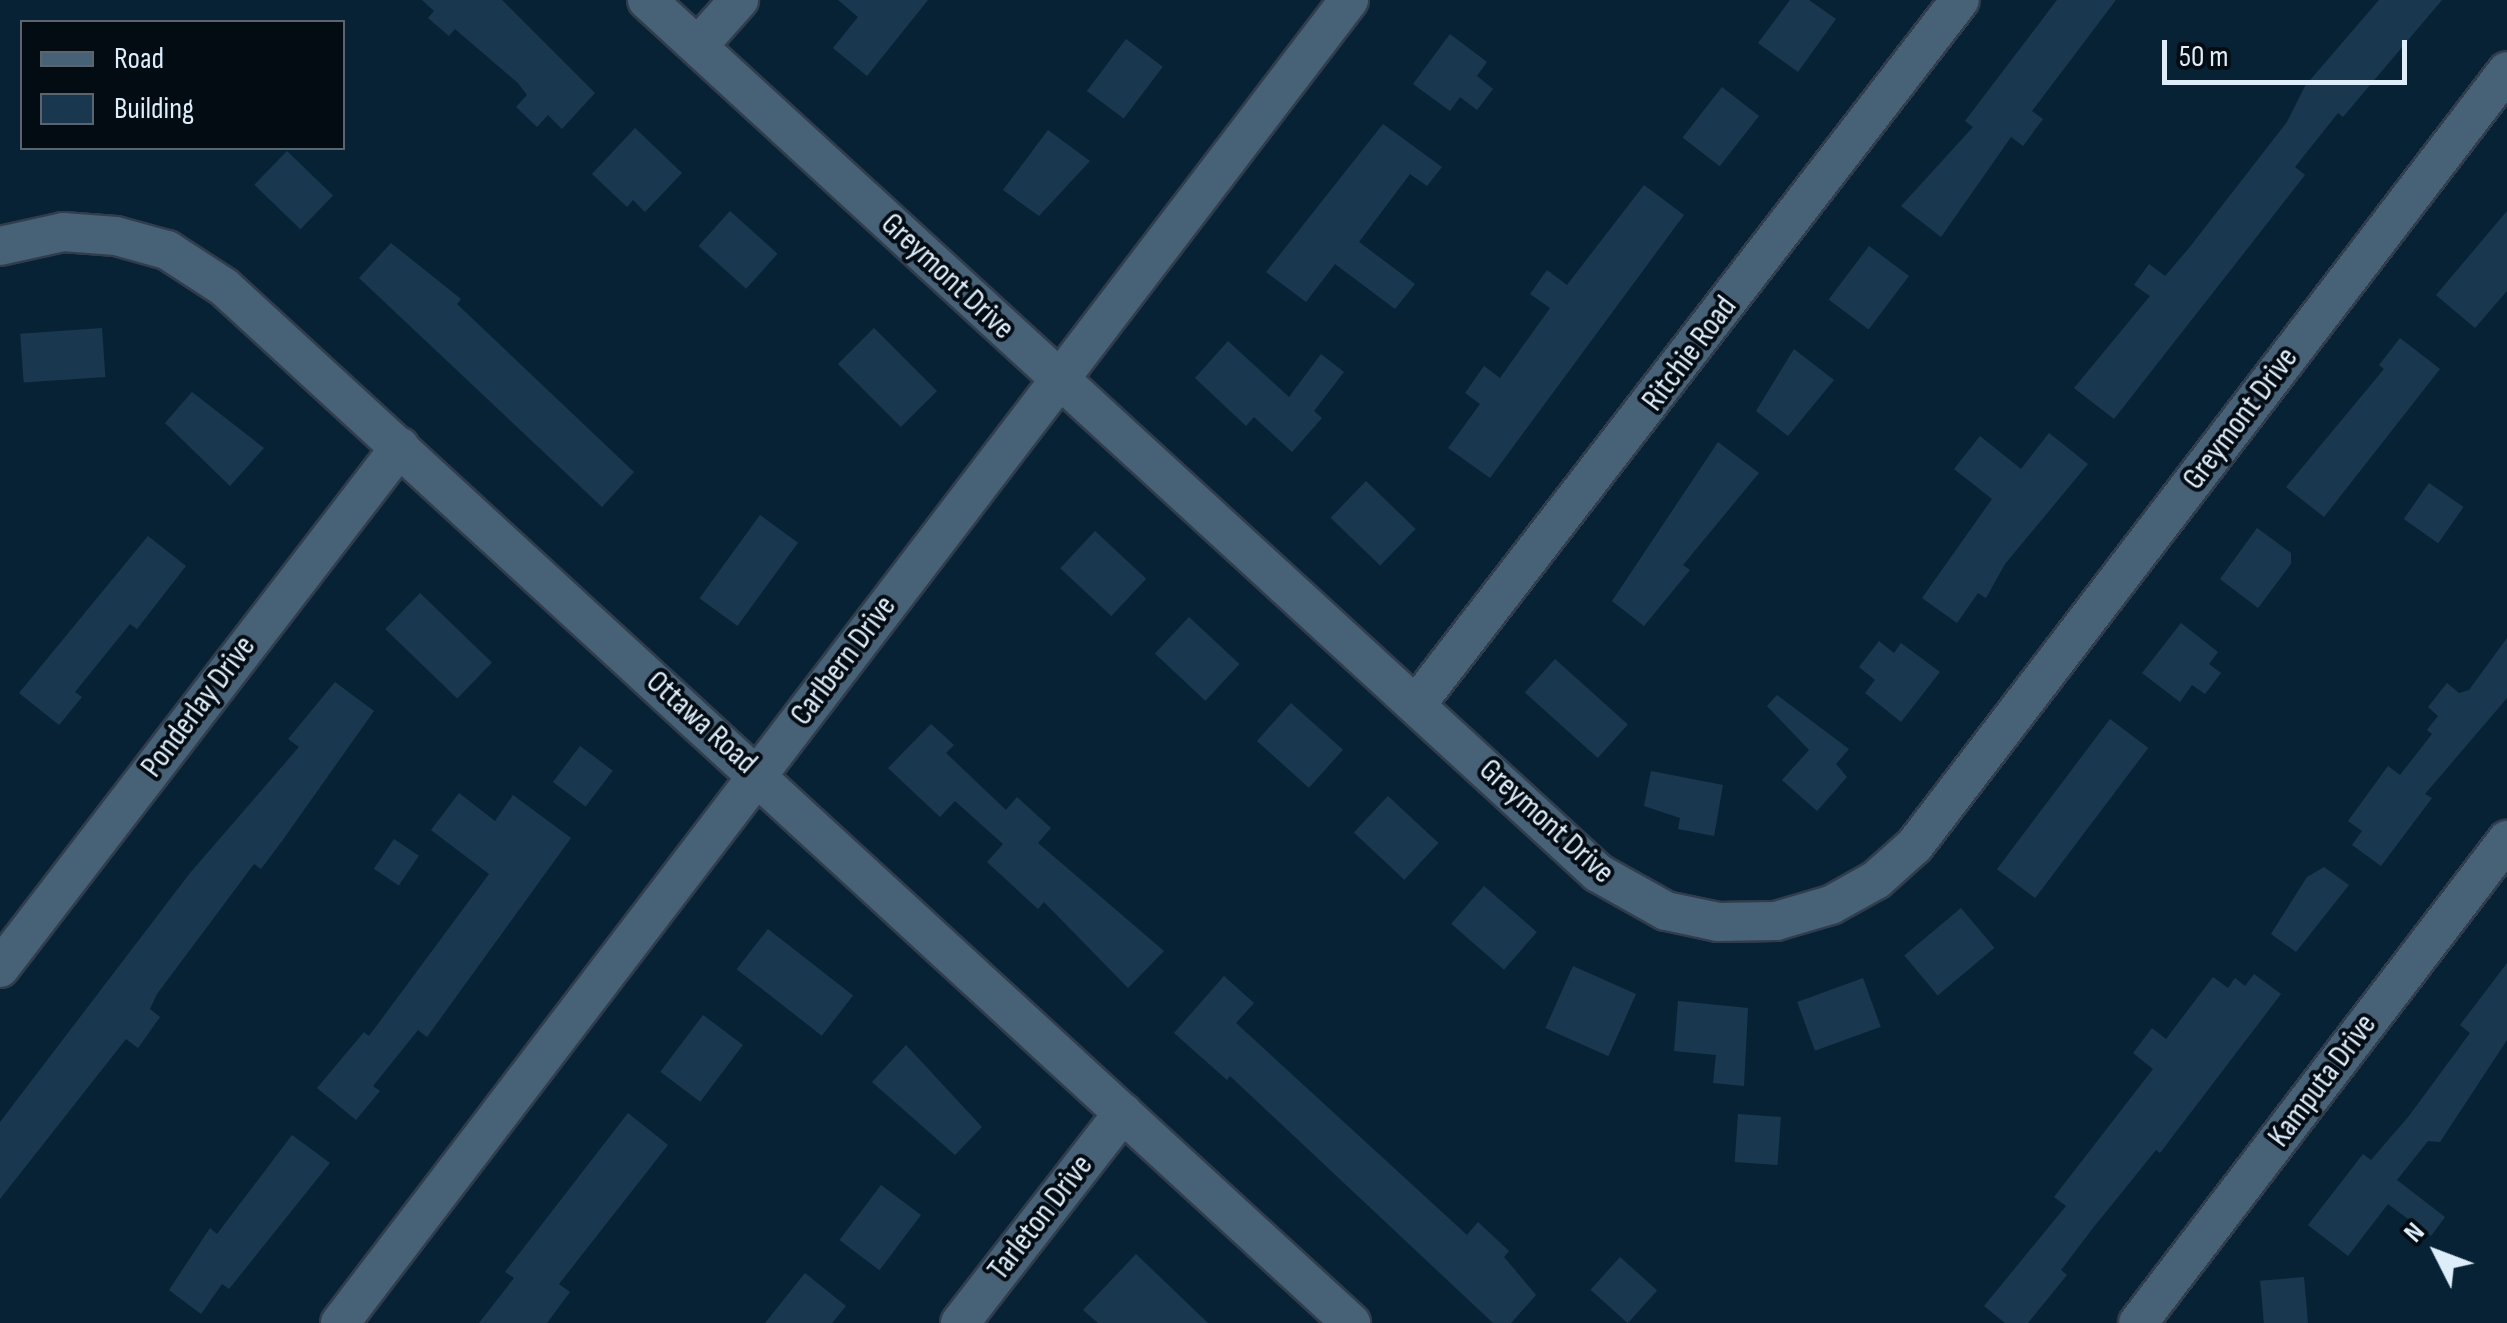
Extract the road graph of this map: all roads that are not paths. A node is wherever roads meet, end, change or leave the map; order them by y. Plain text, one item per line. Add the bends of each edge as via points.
1 (647, 0) edge
2 (739, 0) edge
3 (1348, 0) edge
4 (1960, 0) edge
5 (698, 46) junction
6 (2507, 71) edge
7 (0, 246) edge
8 (1058, 380) junction
9 (400, 447) junction
10 (1416, 704) junction
11 (758, 774) junction
12 (2507, 840) edge
13 (0, 968) edge
14 (1123, 1113) junction
15 (340, 1323) edge
16 (960, 1323) edge
17 (1351, 1323) edge
18 (2138, 1323) edge

1 - 5 street, Greymont Drive
2 - 5 street
3 - 8 street, Carlbern Drive
4 - 10 street, Ritchie Road
5 - 8 street, Greymont Drive
6 - 10 street, Greymont Drive via 1916,845 1876,880 1831,905 1776,921 1718,922 1666,911 1598,872
7 - 9 street, Ottawa Road via 63,232 116,236 167,250 224,287
8 - 10 street, Greymont Drive
8 - 11 street, Carlbern Drive
9 - 11 street, Ottawa Road
9 - 13 street, Ponderlay Drive
11 - 14 street, Ottawa Road
11 - 15 street, Carlbern Drive
12 - 18 street, Kamputa Drive
14 - 16 street, Tarleton Drive
14 - 17 street, Ottawa Road

